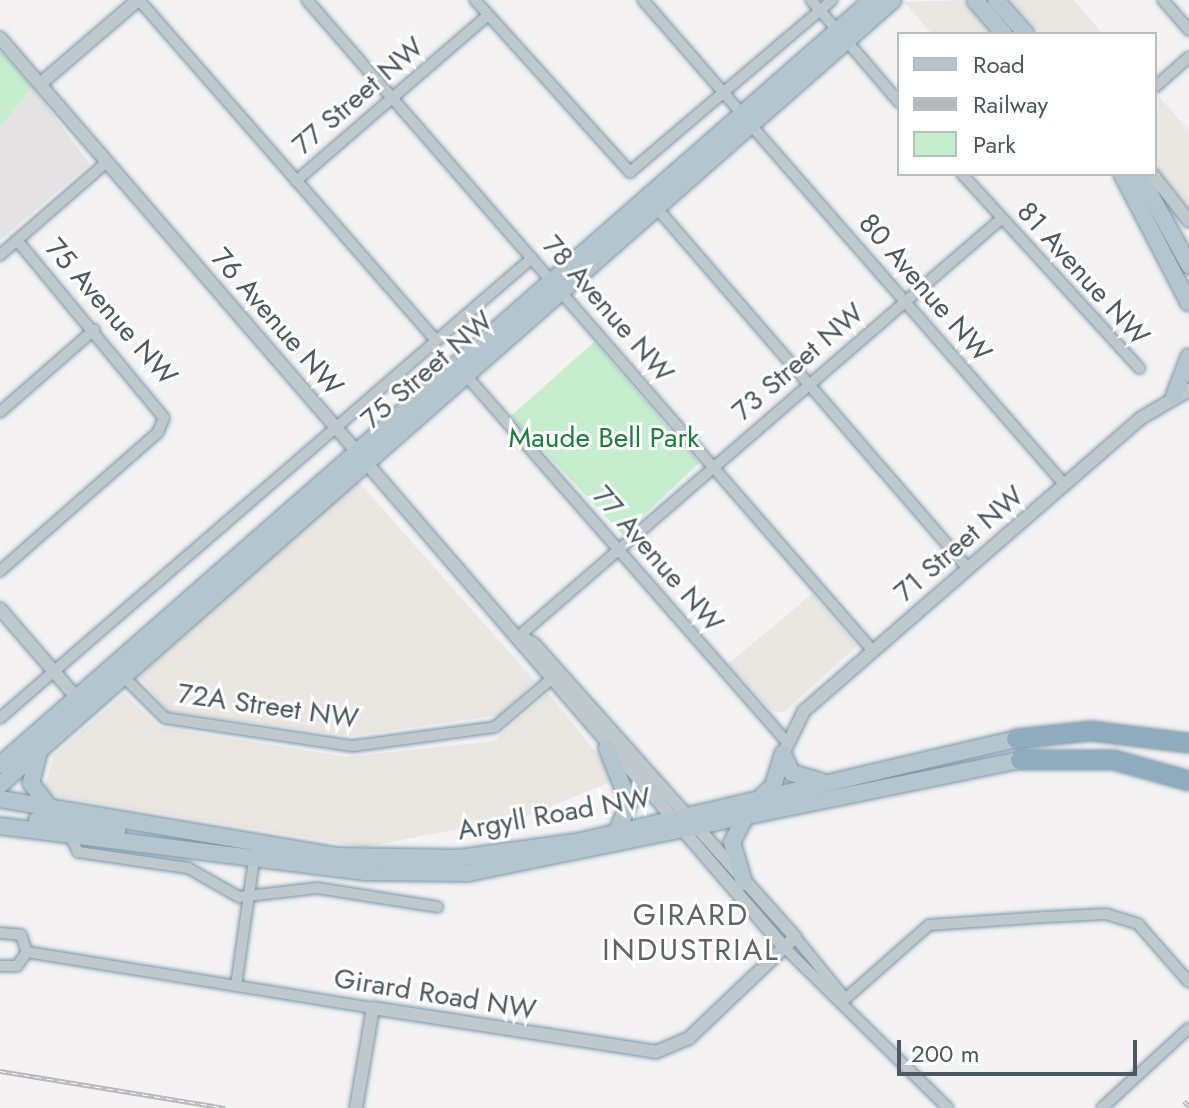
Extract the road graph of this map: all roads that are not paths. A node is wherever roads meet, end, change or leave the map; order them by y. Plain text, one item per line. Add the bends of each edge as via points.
1 (138, 0) edge
2 (307, 0) edge
3 (475, 0) edge
4 (643, 0) edge
5 (811, 0) edge
6 (832, 0) edge
7 (872, 0) edge
8 (893, 0) edge
9 (975, 0) edge
10 (996, 0) edge
11 (1163, 0) edge
12 (820, 11) junction
13 (488, 15) junction
14 (1189, 30) edge
15 (1002, 32) edge
16 (1024, 32) edge
17 (842, 35) junction
18 (0, 38) edge
19 (1189, 57) edge
20 (40, 84) junction
21 (1157, 85) edge
22 (724, 94) junction
23 (393, 98) junction
24 (897, 100) edge
25 (746, 119) junction
26 (107, 162) junction
27 (964, 176) edge
28 (1123, 176) edge
29 (1140, 176) edge
30 (1154, 176) edge
31 (296, 181) junction
32 (655, 206) junction
33 (1001, 219) junction
34 (1189, 221) edge
35 (17, 240) junction
36 (0, 255) edge
37 (532, 258) junction
38 (1189, 265) edge
39 (555, 284) junction
40 (905, 301) junction
41 (1189, 303) edge
42 (94, 330) junction
43 (436, 341) junction
44 (1189, 357) edge
45 (1139, 368) dead end
46 (463, 372) junction
47 (810, 384) junction
48 (1182, 393) edge
49 (0, 412) edge
50 (336, 428) junction
51 (359, 455) junction
52 (714, 467) junction
53 (1064, 484) junction
54 (618, 550) junction
55 (968, 568) junction
56 (0, 571) edge
57 (0, 609) edge
58 (519, 636) junction
59 (873, 651) junction
60 (118, 671) junction
61 (559, 673) junction
62 (57, 674) junction
63 (549, 682) junction
64 (81, 703) junction
65 (0, 718) edge
66 (1016, 739) joint
67 (1189, 743) edge
68 (43, 744) junction
69 (607, 748) junction
70 (784, 748) junction
71 (1020, 760) joint
72 (0, 765) edge
73 (1189, 781) edge
74 (828, 783) junction
75 (0, 785) edge
76 (0, 799) edge
77 (758, 800) junction
78 (51, 808) junction
79 (0, 815) edge
80 (745, 818) junction
81 (683, 825) junction
82 (0, 826) edge
83 (175, 833) junction
84 (616, 833) junction
85 (70, 835) junction
86 (255, 852) junction
87 (744, 882) junction
88 (248, 898) junction
89 (438, 907) dead end
90 (0, 933) edge
91 (795, 937) junction
92 (783, 946) junction
93 (27, 952) junction
94 (0, 966) edge
95 (1189, 982) edge
96 (236, 986) junction
97 (845, 999) junction
98 (373, 1008) junction
99 (1189, 1028) edge
100 (356, 1108) edge
101 (948, 1108) edge
102 (1102, 1108) edge

1 - 20 street
1 - 31 street
2 - 23 street, 78 Avenue NW
3 - 13 street
4 - 22 street, 80 Avenue NW
5 - 12 street
6 - 12 street
7 - 17 main road, 75 Street NW
8 - 17 main road, 75 Street NW
9 - 15 main road
10 - 16 main road
11 - 14 street
12 - 17 street
12 - 22 street
13 - 22 street via 630,172
13 - 23 street, 77 Street NW
17 - 24 street
17 - 25 main road, 75 Street NW
18 - 20 street, 76 Avenue NW
19 - 21 street
20 - 26 street, 76 Avenue NW
22 - 25 street, 80 Avenue NW
23 - 31 street, 77 Street NW
23 - 37 street, 78 Avenue NW
25 - 32 main road, 75 Street NW
25 - 39 main road, 75 Street NW
25 - 40 street, 80 Avenue NW
26 - 35 street
26 - 50 street, 76 Avenue NW
27 - 33 street, 81 Avenue NW
28 - 41 main road
29 - 38 main road
30 - 34 street
31 - 43 street
32 - 39 main road, 75 Street NW
32 - 47 street
33 - 40 street, 73 Street NW
33 - 45 street, 81 Avenue NW
35 - 36 street
35 - 42 street, 75 Avenue NW
37 - 39 street, 78 Avenue NW
37 - 43 street, 75 Street NW
39 - 46 main road, 75 Street NW
39 - 51 main road, 75 Street NW
39 - 52 street, 78 Avenue NW
40 - 47 street, 73 Street NW
40 - 53 street, 80 Avenue NW
42 - 49 street
42 - 56 street, 75 Avenue NW via 164,418 158,432
43 - 50 street, 75 Street NW
44 - 48 main road
46 - 51 main road, 75 Street NW
46 - 54 street, 77 Avenue NW
47 - 52 street, 73 Street NW
47 - 55 street
48 - 53 street, 71 Street NW
50 - 51 street, 76 Avenue NW
50 - 62 street, 75 Street NW
51 - 58 street, 76 Avenue NW
51 - 60 main road, 75 Street NW
52 - 54 street, 73 Street NW
52 - 59 street, 78 Avenue NW
53 - 55 street, 71 Street NW
54 - 58 street, 73 Street NW
54 - 70 street, 77 Avenue NW
55 - 59 street, 71 Street NW
57 - 62 street
58 - 61 street, 76 Avenue NW
58 - 63 street, 76 Avenue NW
59 - 70 street, 71 Street NW via 800,714
60 - 63 street, 72A Street NW via 165,718 353,746 485,731
60 - 64 main road, 75 Street NW
61 - 63 street, 72A Street NW
61 - 81 street, 76 Avenue NW
62 - 64 street
62 - 65 street, 75 Street NW
63 - 69 street, 76 Avenue NW
64 - 68 main road, 75 Street NW
64 - 72 main road, 75 Street NW
66 - 67 highway via 1091,731
66 - 74 main road, Argyll Road NW
68 - 75 main road, 75 Street NW
68 - 78 main road via 31,783
69 - 81 street, 76 Avenue NW
69 - 84 main road via 629,803
70 - 74 main road via 796,776
70 - 77 main road via 773,786
71 - 73 highway via 1114,760
71 - 80 main road, Argyll Road NW
74 - 77 main road, Argyll Road NW
76 - 78 main road, Argyll Road NW
77 - 81 main road, Argyll Road NW
78 - 83 main road, Argyll Road NW
79 - 83 main road
80 - 81 main road, Argyll Road NW
80 - 87 main road via 732,842
81 - 84 main road, Argyll Road NW
81 - 86 main road, Argyll Road NW via 468,873 365,872
81 - 87 street, 76 Avenue NW
81 - 92 street, 76 Avenue NW
82 - 85 main road, Argyll Road NW
83 - 86 main road, Argyll Road NW
84 - 86 main road, Argyll Road NW via 516,853 425,860
85 - 86 main road, Argyll Road NW
85 - 88 street, Argyll Road NW via 78,852 188,868
86 - 88 street
87 - 91 street, 76 Avenue NW
88 - 89 street via 317,888
88 - 96 street
90 - 93 street, Girard Road NW via 21,935
91 - 92 street, Girard Road NW
91 - 97 street, 76 Avenue NW
92 - 97 street, 76 Avenue NW
92 - 98 street, Girard Road NW via 689,1038 656,1052
93 - 94 street via 17,966
93 - 96 street, Girard Road NW
95 - 97 street via 1138,924 1115,915 929,925
96 - 98 street, Girard Road NW
97 - 101 street, 76 Avenue NW
98 - 100 street
99 - 102 street

